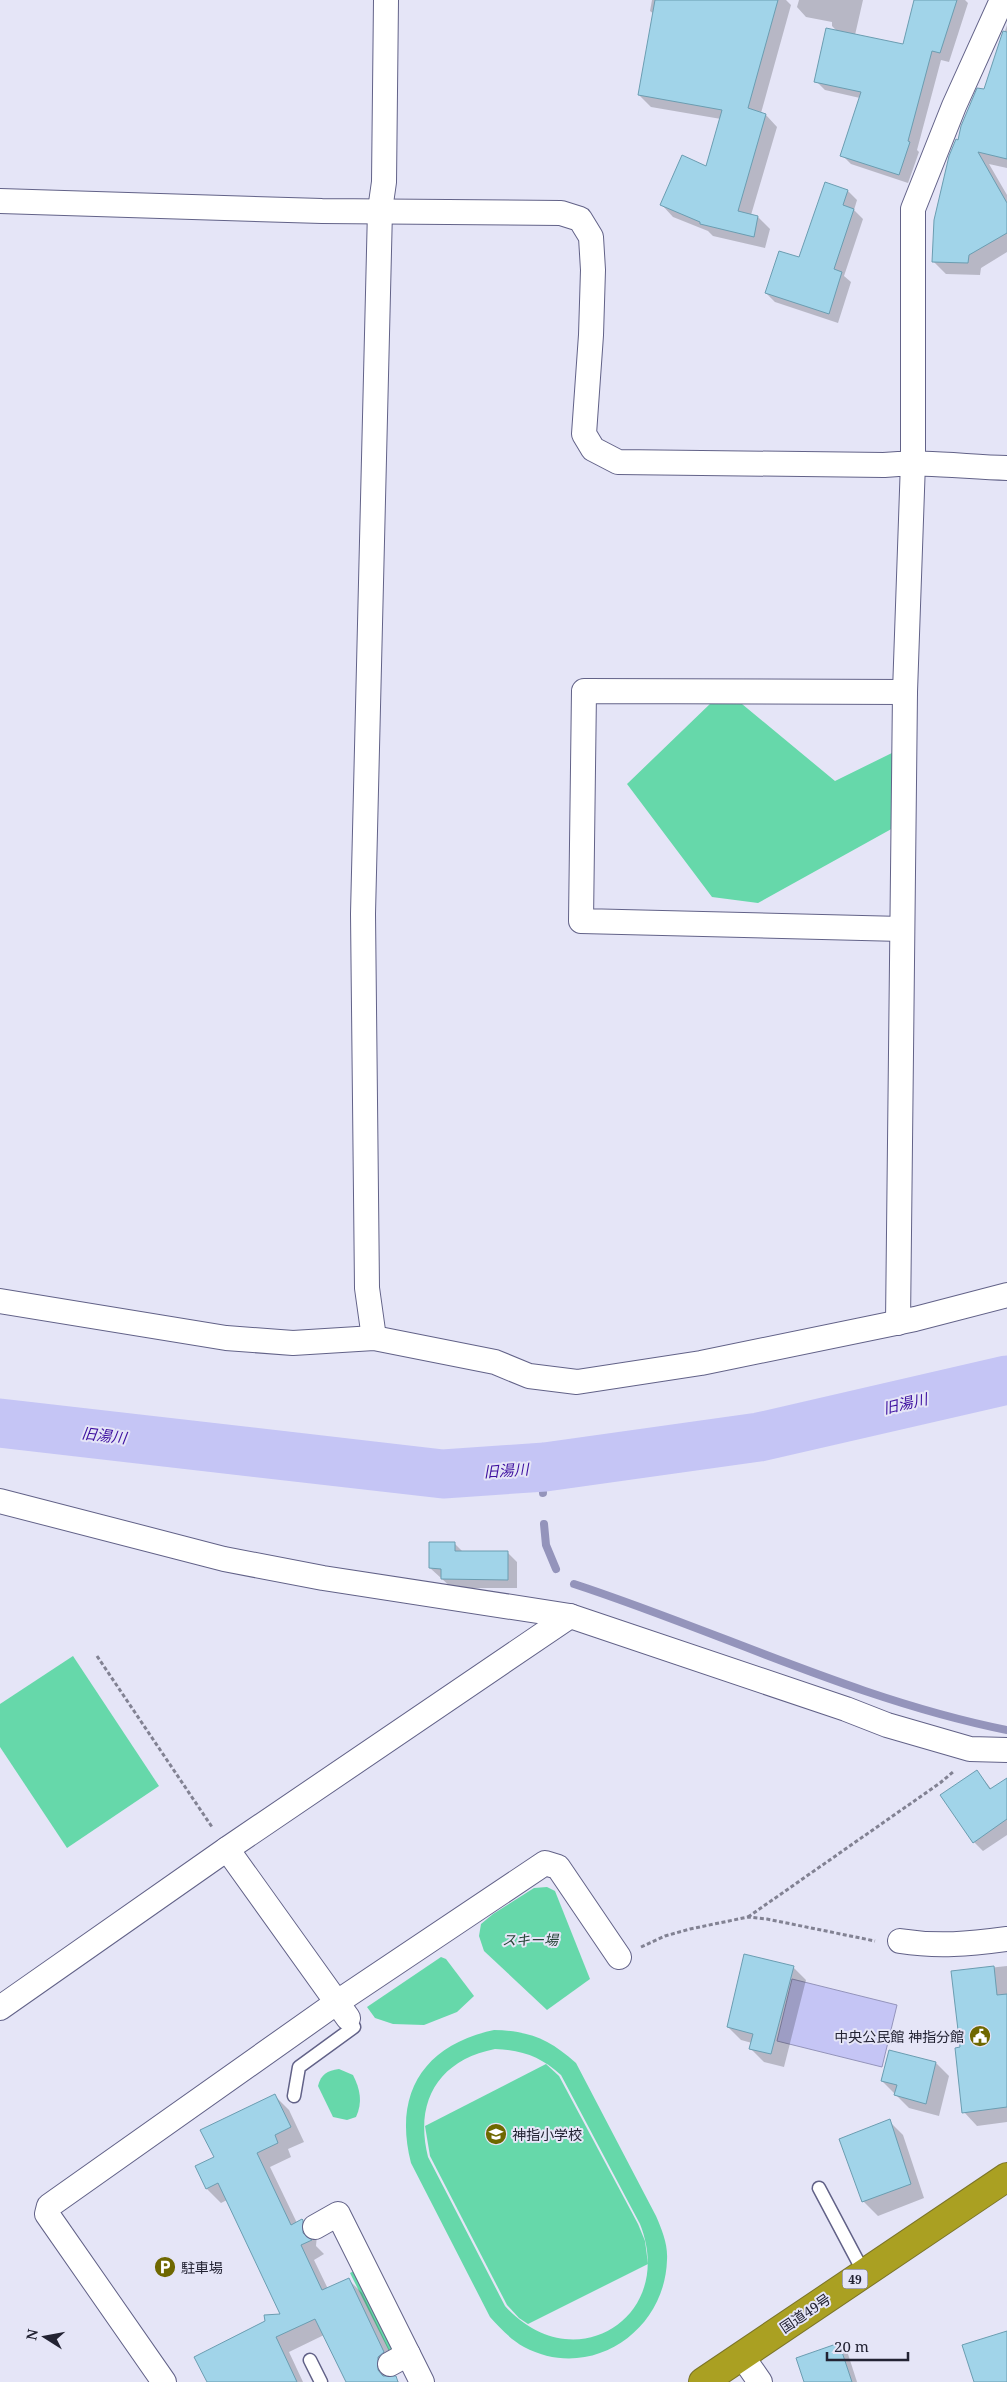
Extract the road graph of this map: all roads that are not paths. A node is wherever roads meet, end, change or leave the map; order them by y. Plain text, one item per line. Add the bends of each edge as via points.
1 (386, 0) edge
2 (1002, 0) edge
3 (0, 201) edge
4 (380, 210) junction
5 (913, 462) junction
6 (1007, 468) edge
7 (905, 692) junction
8 (902, 929) junction
9 (1007, 1294) edge
10 (0, 1301) edge
11 (898, 1323) junction
12 (374, 1338) junction
13 (0, 1501) edge
14 (570, 1616) junction
15 (1007, 1750) edge
16 (227, 1849) junction
17 (1007, 1939) edge
18 (900, 1942) road end
19 (619, 1957) road end
20 (0, 2008) edge
21 (342, 2010) junction
22 (294, 2096) dead end
23 (1007, 2177) edge
24 (819, 2188) dead end
25 (314, 2226) dead end
26 (864, 2273) junction
27 (742, 2356) junction
28 (310, 2360) dead end
29 (164, 2382) edge
30 (321, 2382) edge
31 (422, 2382) edge
32 (702, 2382) edge
33 (760, 2382) edge

1 - 4 street via 384,182
2 - 5 street via 954,106 913,209
3 - 4 street
4 - 5 street via 561,213 580,220 591,237 593,270 584,434 593,449 618,462 884,465
4 - 12 street via 364,914 367,1288
5 - 6 street
5 - 7 street
7 - 8 street
7 - 8 street via 584,691 581,921
8 - 11 street
9 - 11 street
10 - 12 street via 226,1338 293,1342
11 - 12 street via 701,1363 577,1382 529,1376 496,1362
13 - 14 street via 224,1559 323,1578
14 - 15 street via 888,1725 970,1749
14 - 16 street
16 - 20 street
16 - 21 street
17 - 18 street via 931,1946
19 - 21 street via 558,1867 546,1863
21 - 22 lane via 354,2027 299,2067
21 - 29 street via 49,2206 47,2214
23 - 26 highway, 国道49号 / 49
24 - 26 lane
25 - 31 street via 338,2214 399,2359
26 - 27 highway, 国道49号 / 49
27 - 32 highway, 国道49号 / 49
27 - 33 street
28 - 30 lane

